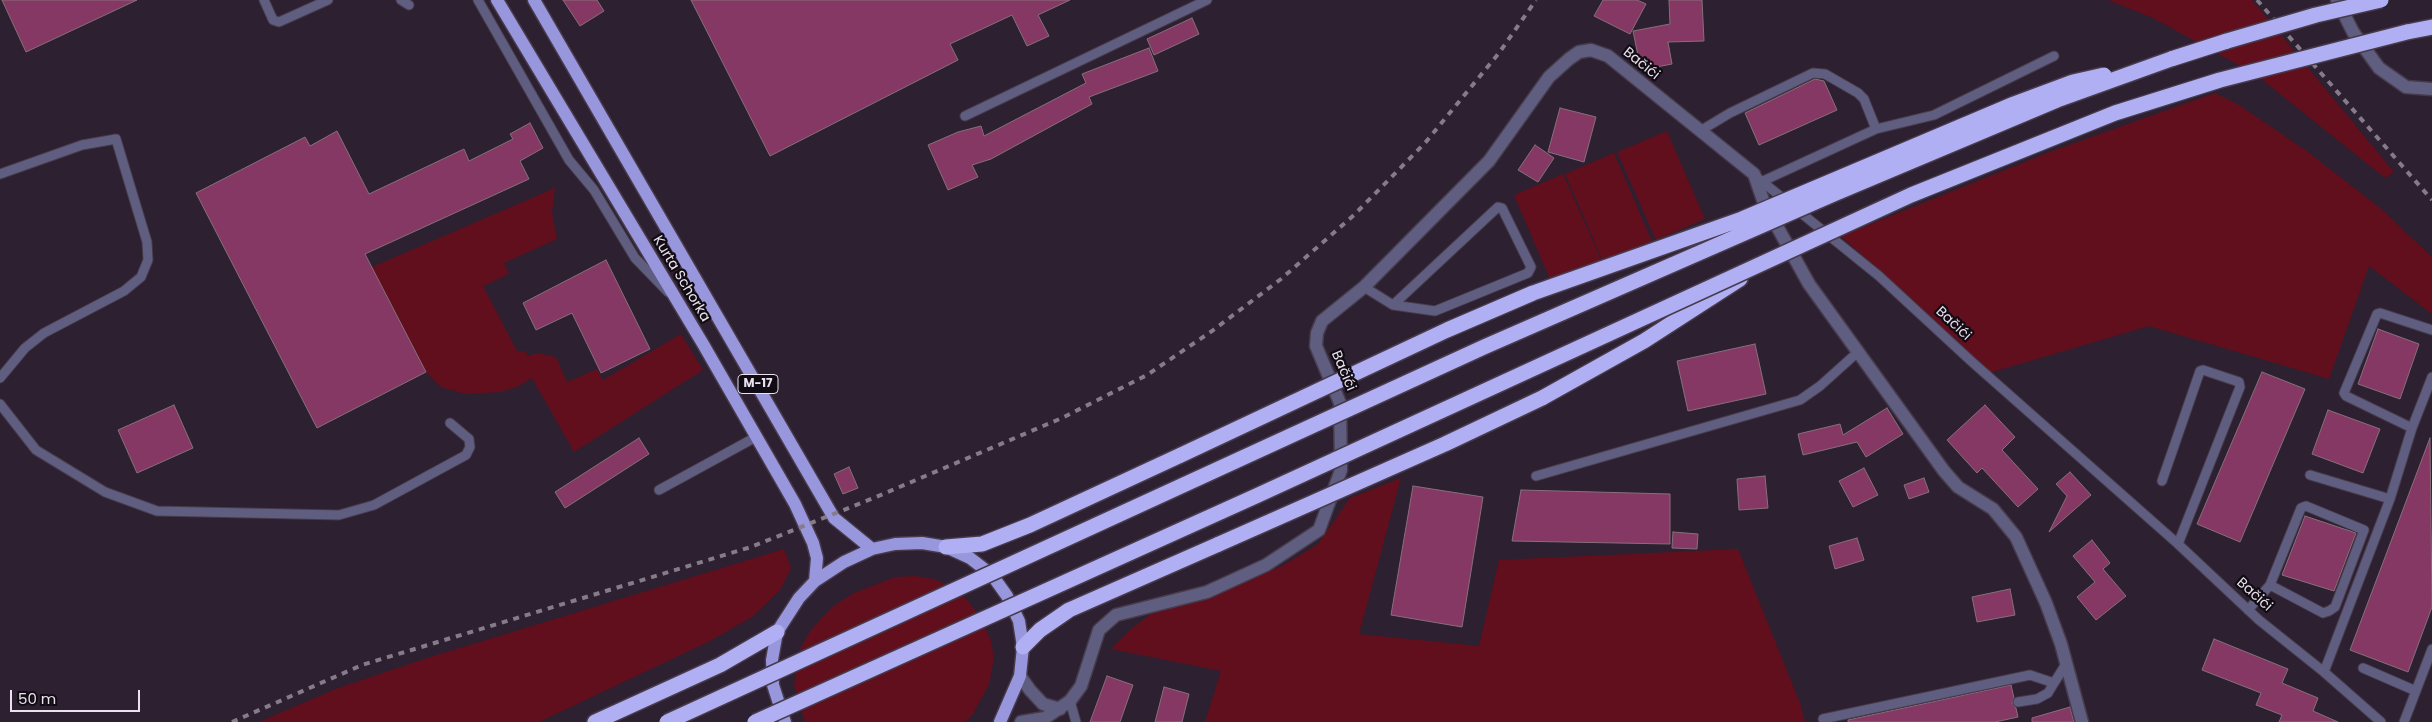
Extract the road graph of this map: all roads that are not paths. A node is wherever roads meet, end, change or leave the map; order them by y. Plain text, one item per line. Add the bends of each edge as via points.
1 (264, 0) edge
2 (328, 0) edge
3 (478, 0) edge
4 (497, 0) edge
5 (534, 0) edge
6 (1207, 0) edge
7 (2337, 0) edge
8 (2381, 0) edge
9 (2432, 27) edge
10 (2054, 56) dead end
11 (2171, 60) junction
12 (2432, 89) edge
13 (965, 116) dead end
14 (1876, 129) junction
15 (1700, 131) junction
16 (0, 174) edge
17 (1758, 178) junction
18 (1763, 264) junction
19 (1364, 287) junction
20 (677, 302) junction
21 (1394, 305) junction
22 (2432, 330) edge
23 (1858, 351) junction
24 (2432, 377) edge
25 (0, 378) edge
26 (0, 404) edge
27 (450, 423) dead end
28 (2412, 428) junction
29 (756, 437) junction
30 (2310, 475) dead end
31 (1536, 476) dead end
32 (2162, 481) dead end
33 (660, 490) dead end
34 (2390, 499) junction
35 (2178, 544) junction
36 (946, 547) junction
37 (872, 549) junction
38 (815, 580) junction
39 (2270, 586) junction
40 (2248, 610) junction
41 (778, 632) junction
42 (1023, 647) junction
43 (2432, 649) edge
44 (2066, 664) junction
45 (2364, 668) dead end
46 (2324, 672) junction
47 (1020, 676) junction
48 (2054, 683) junction
49 (2416, 691) junction
50 (2018, 702) dead end
51 (1065, 705) junction
52 (1823, 719) dead end
53 (595, 722) edge
54 (667, 722) edge
55 (755, 722) edge
56 (785, 722) edge
57 (1000, 722) edge
58 (1021, 722) edge
59 (1076, 722) edge
60 (2082, 722) edge
61 (2381, 722) edge
62 (2404, 722) edge

1 - 2 lane via 273,20 278,22
3 - 20 lane via 569,160 594,190 635,258
4 - 20 main road, Kurta Schorka / M-17
5 - 37 main road, Kurta Schorka / M-17 via 834,518
6 - 13 lane
7 - 12 street via 2353,32 2379,68 2406,87
8 - 11 highway, bridge via 2278,26
9 - 18 highway, bridge via 2220,80 2115,113 1911,195
10 - 14 lane via 1934,115
11 - 36 highway, bridge via 2072,82 1742,219 1533,293 1030,526 982,544
11 - 54 highway, bridge via 2048,104 1484,347
14 - 15 lane via 1864,99 1858,93 1813,73
14 - 17 lane
15 - 17 street, Bačići
15 - 19 street, Bačići via 1608,56 1591,50 1579,52 1549,77 1489,161
16 - 25 lane via 82,145 116,139 147,242 148,260 141,277 124,291 44,332 25,348
17 - 23 street via 1764,202 1809,284
17 - 35 lane, Bačići via 1880,276
18 - 42 highway, bridge via 1644,340 1542,398 1068,610
18 - 55 highway, bridge
19 - 21 lane
19 - 51 street, Bačići via 1322,322 1317,333 1316,346 1340,403 1341,470 1319,530 1266,565 1207,592 1116,615 1099,630 1081,686
20 - 29 main road, Kurta Schorka / M-17
21 - 21 lane via 1434,311 1528,273 1531,267 1502,208 1498,207
22 - 28 lane via 2377,314 2344,393
23 - 31 lane via 1800,400
23 - 44 street via 1944,471 1958,487 1993,509 2016,537 2046,603
24 - 28 lane
26 - 27 lane via 36,450 106,492 157,512 339,515 374,505 466,455 469,439
28 - 34 lane
29 - 33 lane
29 - 38 main road, Kurta Schorka / M-17 via 795,504 813,543 817,558
30 - 34 lane
32 - 35 lane via 2200,371 2239,382 2240,387
34 - 46 lane
35 - 40 lane, Bačići
36 - 37 main road via 922,543
36 - 42 main road via 970,558 992,575 1019,621
37 - 38 main road
38 - 41 main road via 799,598
39 - 39 lane via 2301,508 2306,506 2364,530 2335,607 2329,611 2323,613
39 - 40 lane
40 - 46 lane, Bačići
41 - 53 highway via 729,660
41 - 56 main road via 772,660 773,685
42 - 47 main road
43 - 49 lane
44 - 48 lane
44 - 60 street
45 - 49 lane
46 - 61 lane, Bačići
47 - 51 street via 1044,704
47 - 57 main road
48 - 50 lane via 2048,694
48 - 52 lane via 2030,675
49 - 62 lane
51 - 58 street via 1045,718
51 - 59 lane

